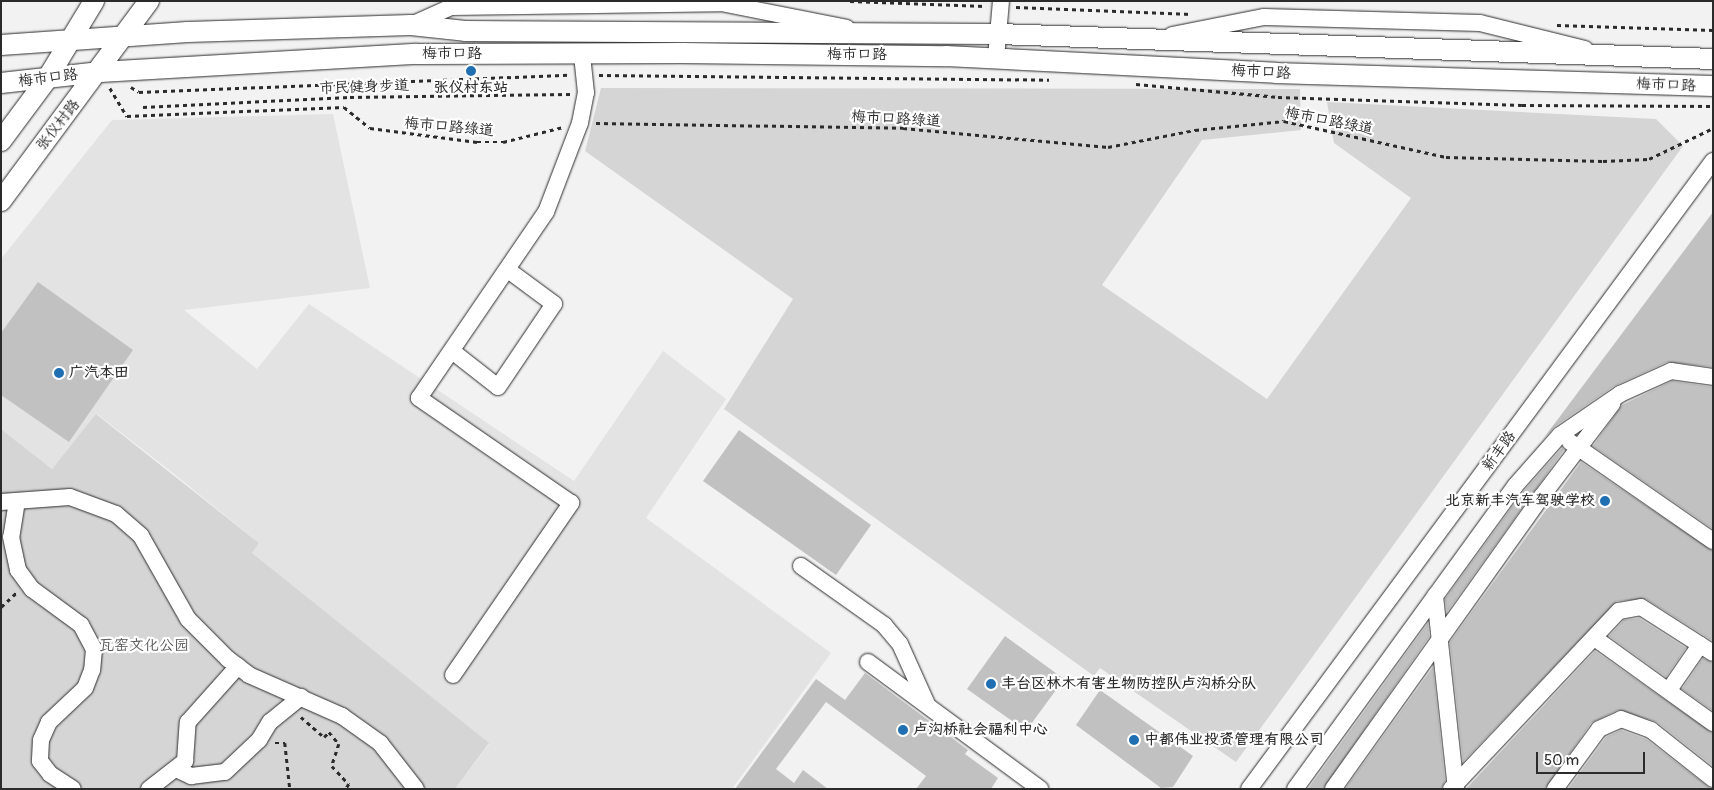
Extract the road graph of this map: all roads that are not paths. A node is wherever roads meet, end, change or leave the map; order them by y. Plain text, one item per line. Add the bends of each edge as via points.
1 (94, 1) edge
2 (149, 1) edge
3 (1001, 4) edge
4 (411, 25) junction
5 (858, 30) junction
6 (998, 34) junction
7 (124, 37) junction
8 (71, 40) junction
9 (1148, 40) junction
10 (1, 44) edge
11 (996, 58) junction
12 (1621, 58) junction
13 (1713, 59) edge
14 (583, 66) junction
15 (100, 72) junction
16 (47, 79) junction
17 (1, 83) edge
18 (1713, 86) edge
19 (1, 141) edge
20 (1713, 161) edge
21 (1, 201) edge
22 (508, 270) junction
23 (452, 351) junction
24 (1713, 377) edge
25 (1620, 394) junction
26 (1560, 435) junction
27 (1579, 449) junction
28 (9, 502) edge
29 (1713, 541) edge
30 (801, 566) dead end
31 (1435, 596) junction
32 (1596, 639) junction
33 (1440, 642) junction
34 (1706, 649) edge
35 (868, 662) dead end
36 (238, 666) junction
37 (453, 675) dead end
38 (1669, 690) junction
39 (304, 698) junction
40 (927, 706) junction
41 (1713, 723) edge
42 (176, 769) junction
43 (1707, 781) edge
44 (1455, 787) edge
45 (1561, 787) edge
46 (73, 789) edge
47 (149, 789) edge
48 (416, 789) edge
49 (1040, 789) edge
50 (1249, 789) edge
51 (1295, 789) edge
52 (1332, 789) edge

1 - 8 main road
2 - 7 main road, 张仪村路
3 - 6 street
4 - 5 main road, 梅市口路 via 465,31
4 - 5 street via 451,7 721,3
4 - 7 main road, 梅市口路
5 - 6 main road, 梅市口路
6 - 9 main road, 梅市口路
6 - 11 street
7 - 8 main road, 梅市口路
7 - 15 main road, 张仪村路
8 - 10 main road, 梅市口路
8 - 16 main road
9 - 12 main road, 梅市口路
9 - 12 street via 1264,17 1480,23
11 - 14 main road, 梅市口路 via 682,53
11 - 18 main road, 梅市口路 via 1276,73
12 - 13 main road, 梅市口路
14 - 15 main road, 梅市口路 via 416,54
14 - 22 street via 586,93 580,123 546,212
15 - 16 main road, 梅市口路
15 - 21 main road, 张仪村路
16 - 17 main road, 梅市口路
16 - 19 main road
20 - 50 street, 新丰路
22 - 23 street
22 - 23 street via 554,304 498,386
23 - 37 street via 419,398 571,503
24 - 25 street via 1671,371
25 - 26 street
25 - 27 street
26 - 27 street
26 - 31 street via 1516,486
27 - 29 street
27 - 33 street
28 - 36 street via 70,497 116,514 141,536 188,618
28 - 46 street via 13,554 28,583 80,625 94,649 92,670 85,688 49,722 41,740 40,761 50,774
30 - 40 street via 884,625 900,644
31 - 33 street
31 - 51 street
32 - 34 street via 1620,611 1641,607
32 - 38 street
32 - 44 street
33 - 44 street
33 - 52 street
34 - 38 street
35 - 40 street
36 - 39 street
36 - 42 street via 188,722 185,761
38 - 41 street
39 - 42 street via 270,722 259,740 225,772 191,776
39 - 48 street via 342,716 380,744
40 - 49 street
42 - 47 street
43 - 45 street via 1651,730 1621,719 1599,729

